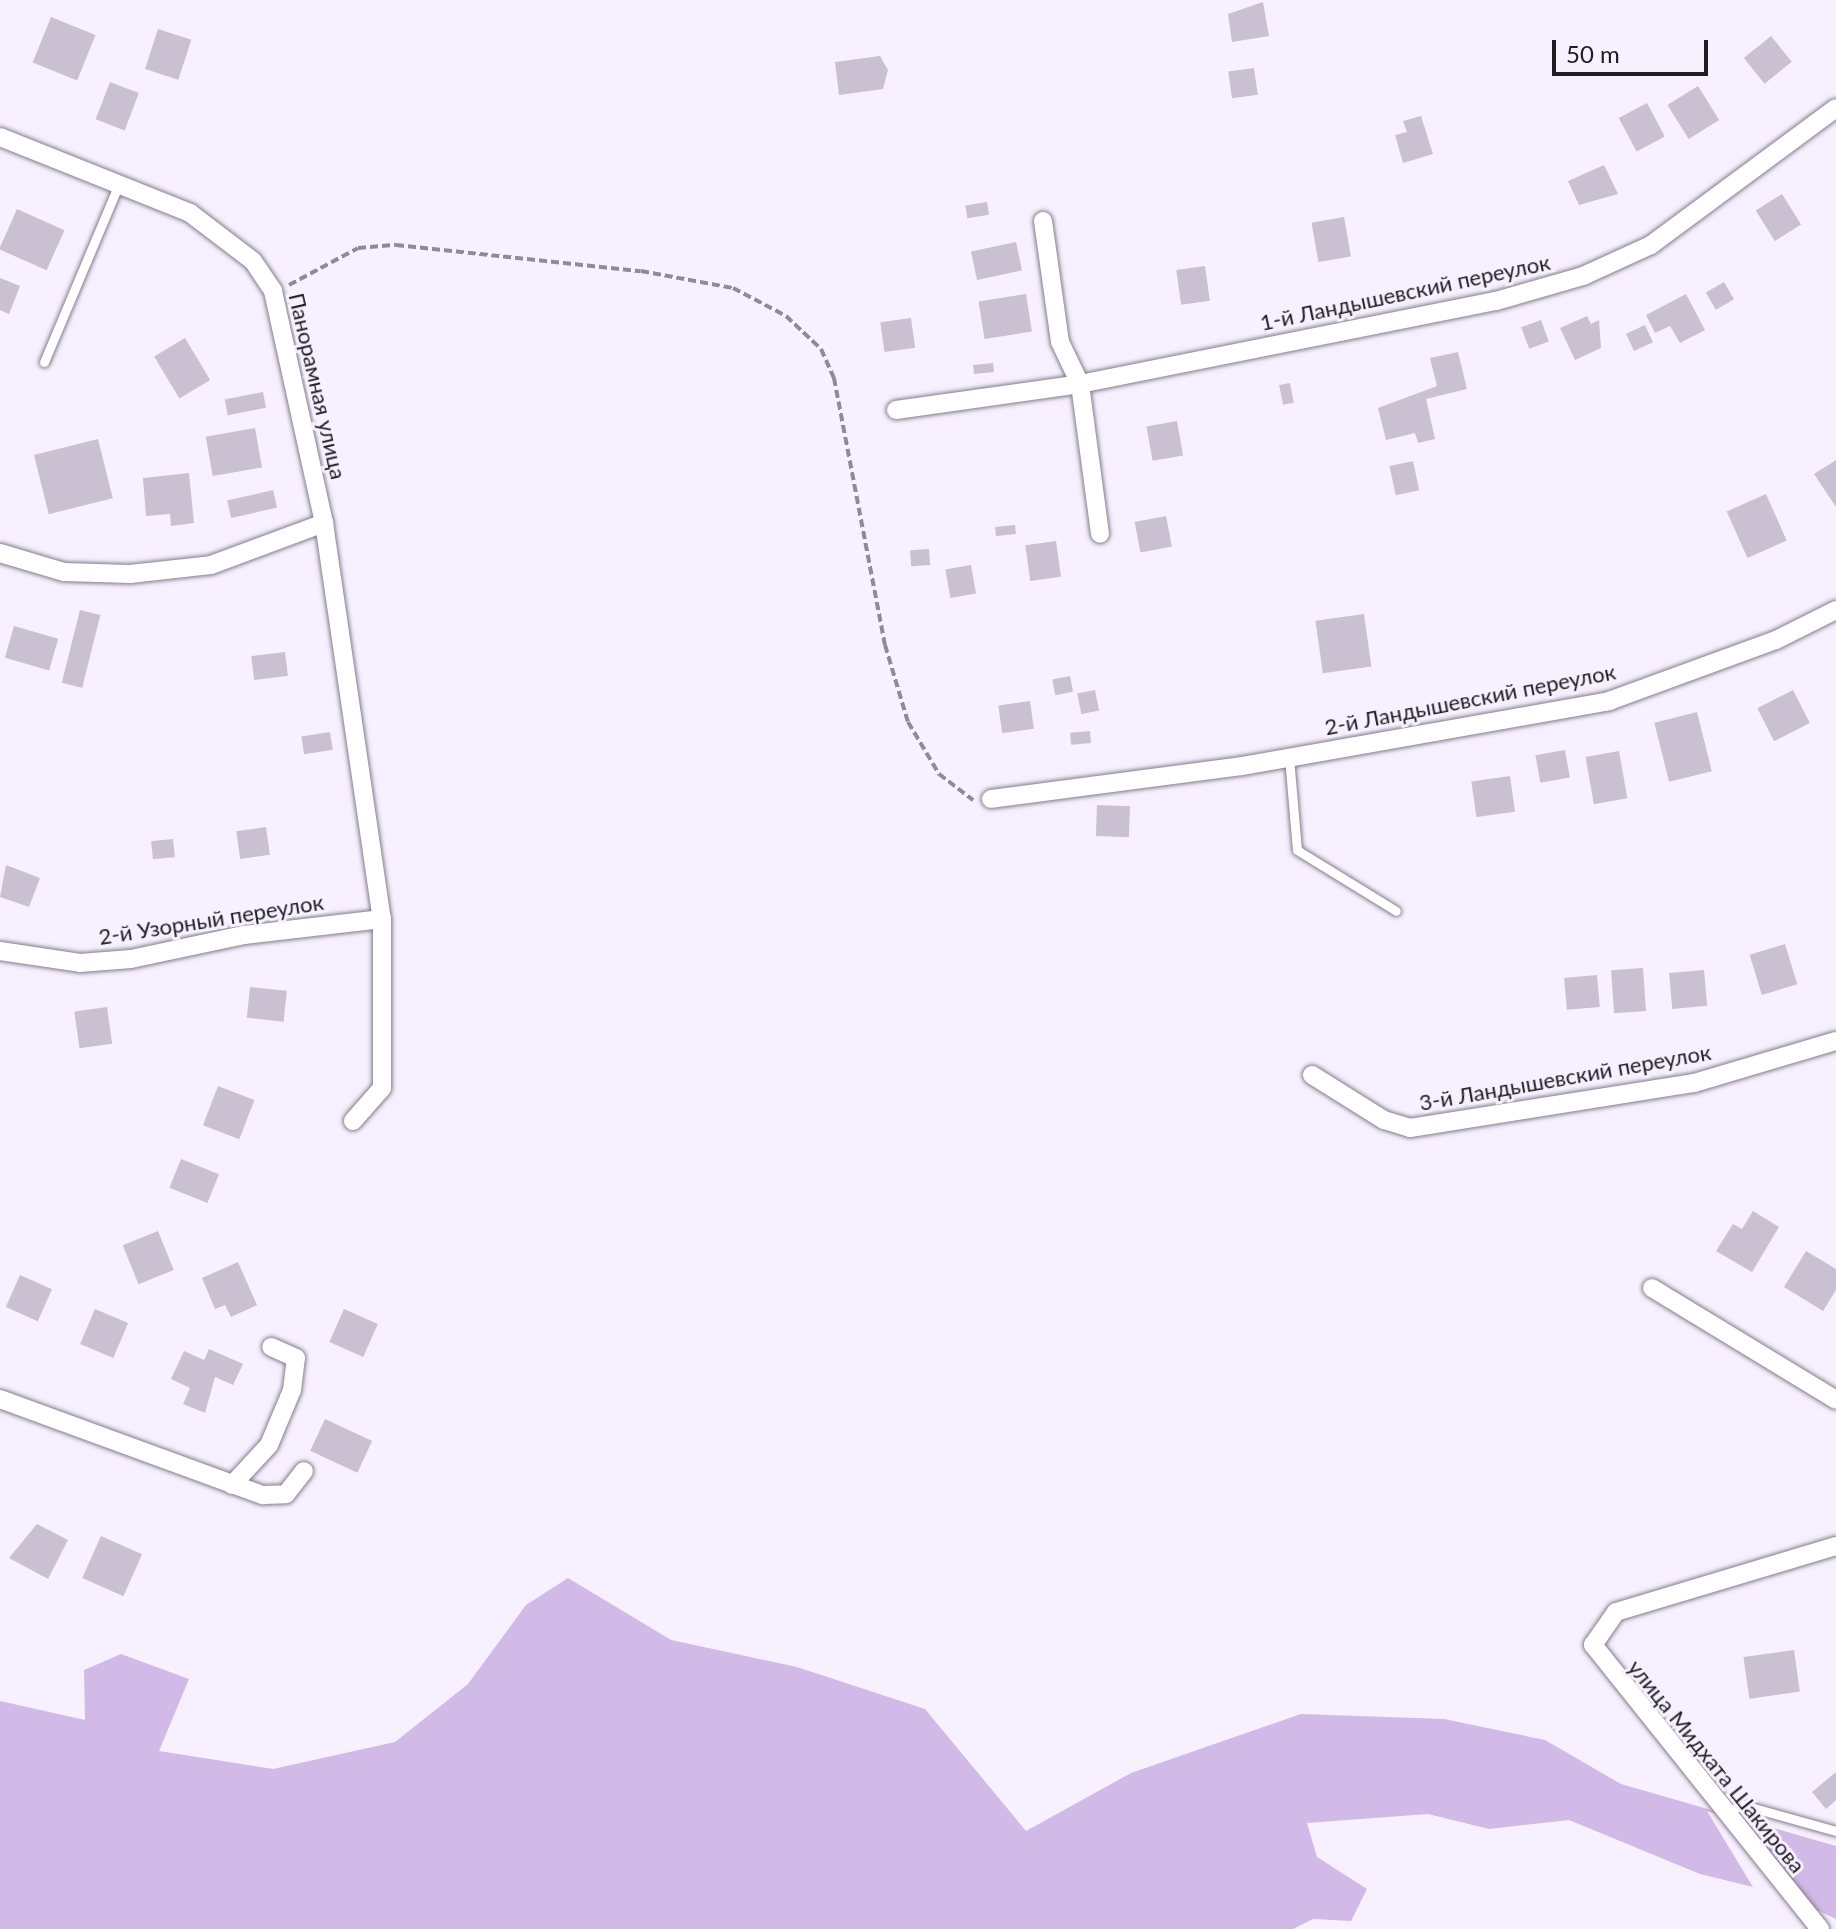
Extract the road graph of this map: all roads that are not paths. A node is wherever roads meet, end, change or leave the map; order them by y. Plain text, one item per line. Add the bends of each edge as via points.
1 (1836, 108) edge
2 (0, 137) edge
3 (120, 181) junction
4 (1043, 221) dead end
5 (44, 362) dead end
6 (1080, 384) junction
7 (896, 410) dead end
8 (324, 523) junction
9 (1100, 534) dead end
10 (0, 553) edge
11 (1836, 610) edge
12 (1289, 757) junction
13 (991, 799) road end
14 (1396, 911) dead end
15 (382, 919) junction
16 (0, 951) edge
17 (1836, 1041) edge
18 (1312, 1075) dead end
19 (353, 1121) dead end
20 (1652, 1288) dead end
21 (271, 1347) dead end
22 (0, 1399) edge
23 (1836, 1400) edge
24 (304, 1471) dead end
25 (232, 1485) junction
26 (1836, 1546) edge
27 (1724, 1812) junction
28 (1836, 1831) edge
29 (1820, 1929) edge

1 - 6 street, 1-й Ландышевский переулок via 1651,245 1583,276 1496,301
2 - 3 street, Панорамная улица
3 - 5 lane
3 - 8 street, Панорамная улица via 222,233 273,291
4 - 6 street via 1060,342
6 - 7 street, 1-й Ландышевский переулок
6 - 9 street
8 - 10 street via 211,565 130,574 64,572
8 - 15 street, Панорамная улица
11 - 12 street, 2-й Ландышевский переулок via 1776,640 1609,701
12 - 13 street, 2-й Ландышевский переулок
12 - 14 lane via 1297,850
15 - 16 street, 2-й Узорный переулок via 244,935 131,959 80,963
15 - 19 street, Панорамная улица via 382,1088
17 - 18 street, 3-й Ландышевский переулок via 1694,1083 1410,1128 1384,1120
20 - 23 street
21 - 25 street via 296,1358 292,1390 269,1445
22 - 25 street
24 - 25 street via 286,1494
26 - 27 street, улица Мидхата Шакирова via 1616,1612 1600,1627 1593,1645 1604,1666
27 - 28 lane via 1743,1805
27 - 29 street, улица Мидхата Шакирова

